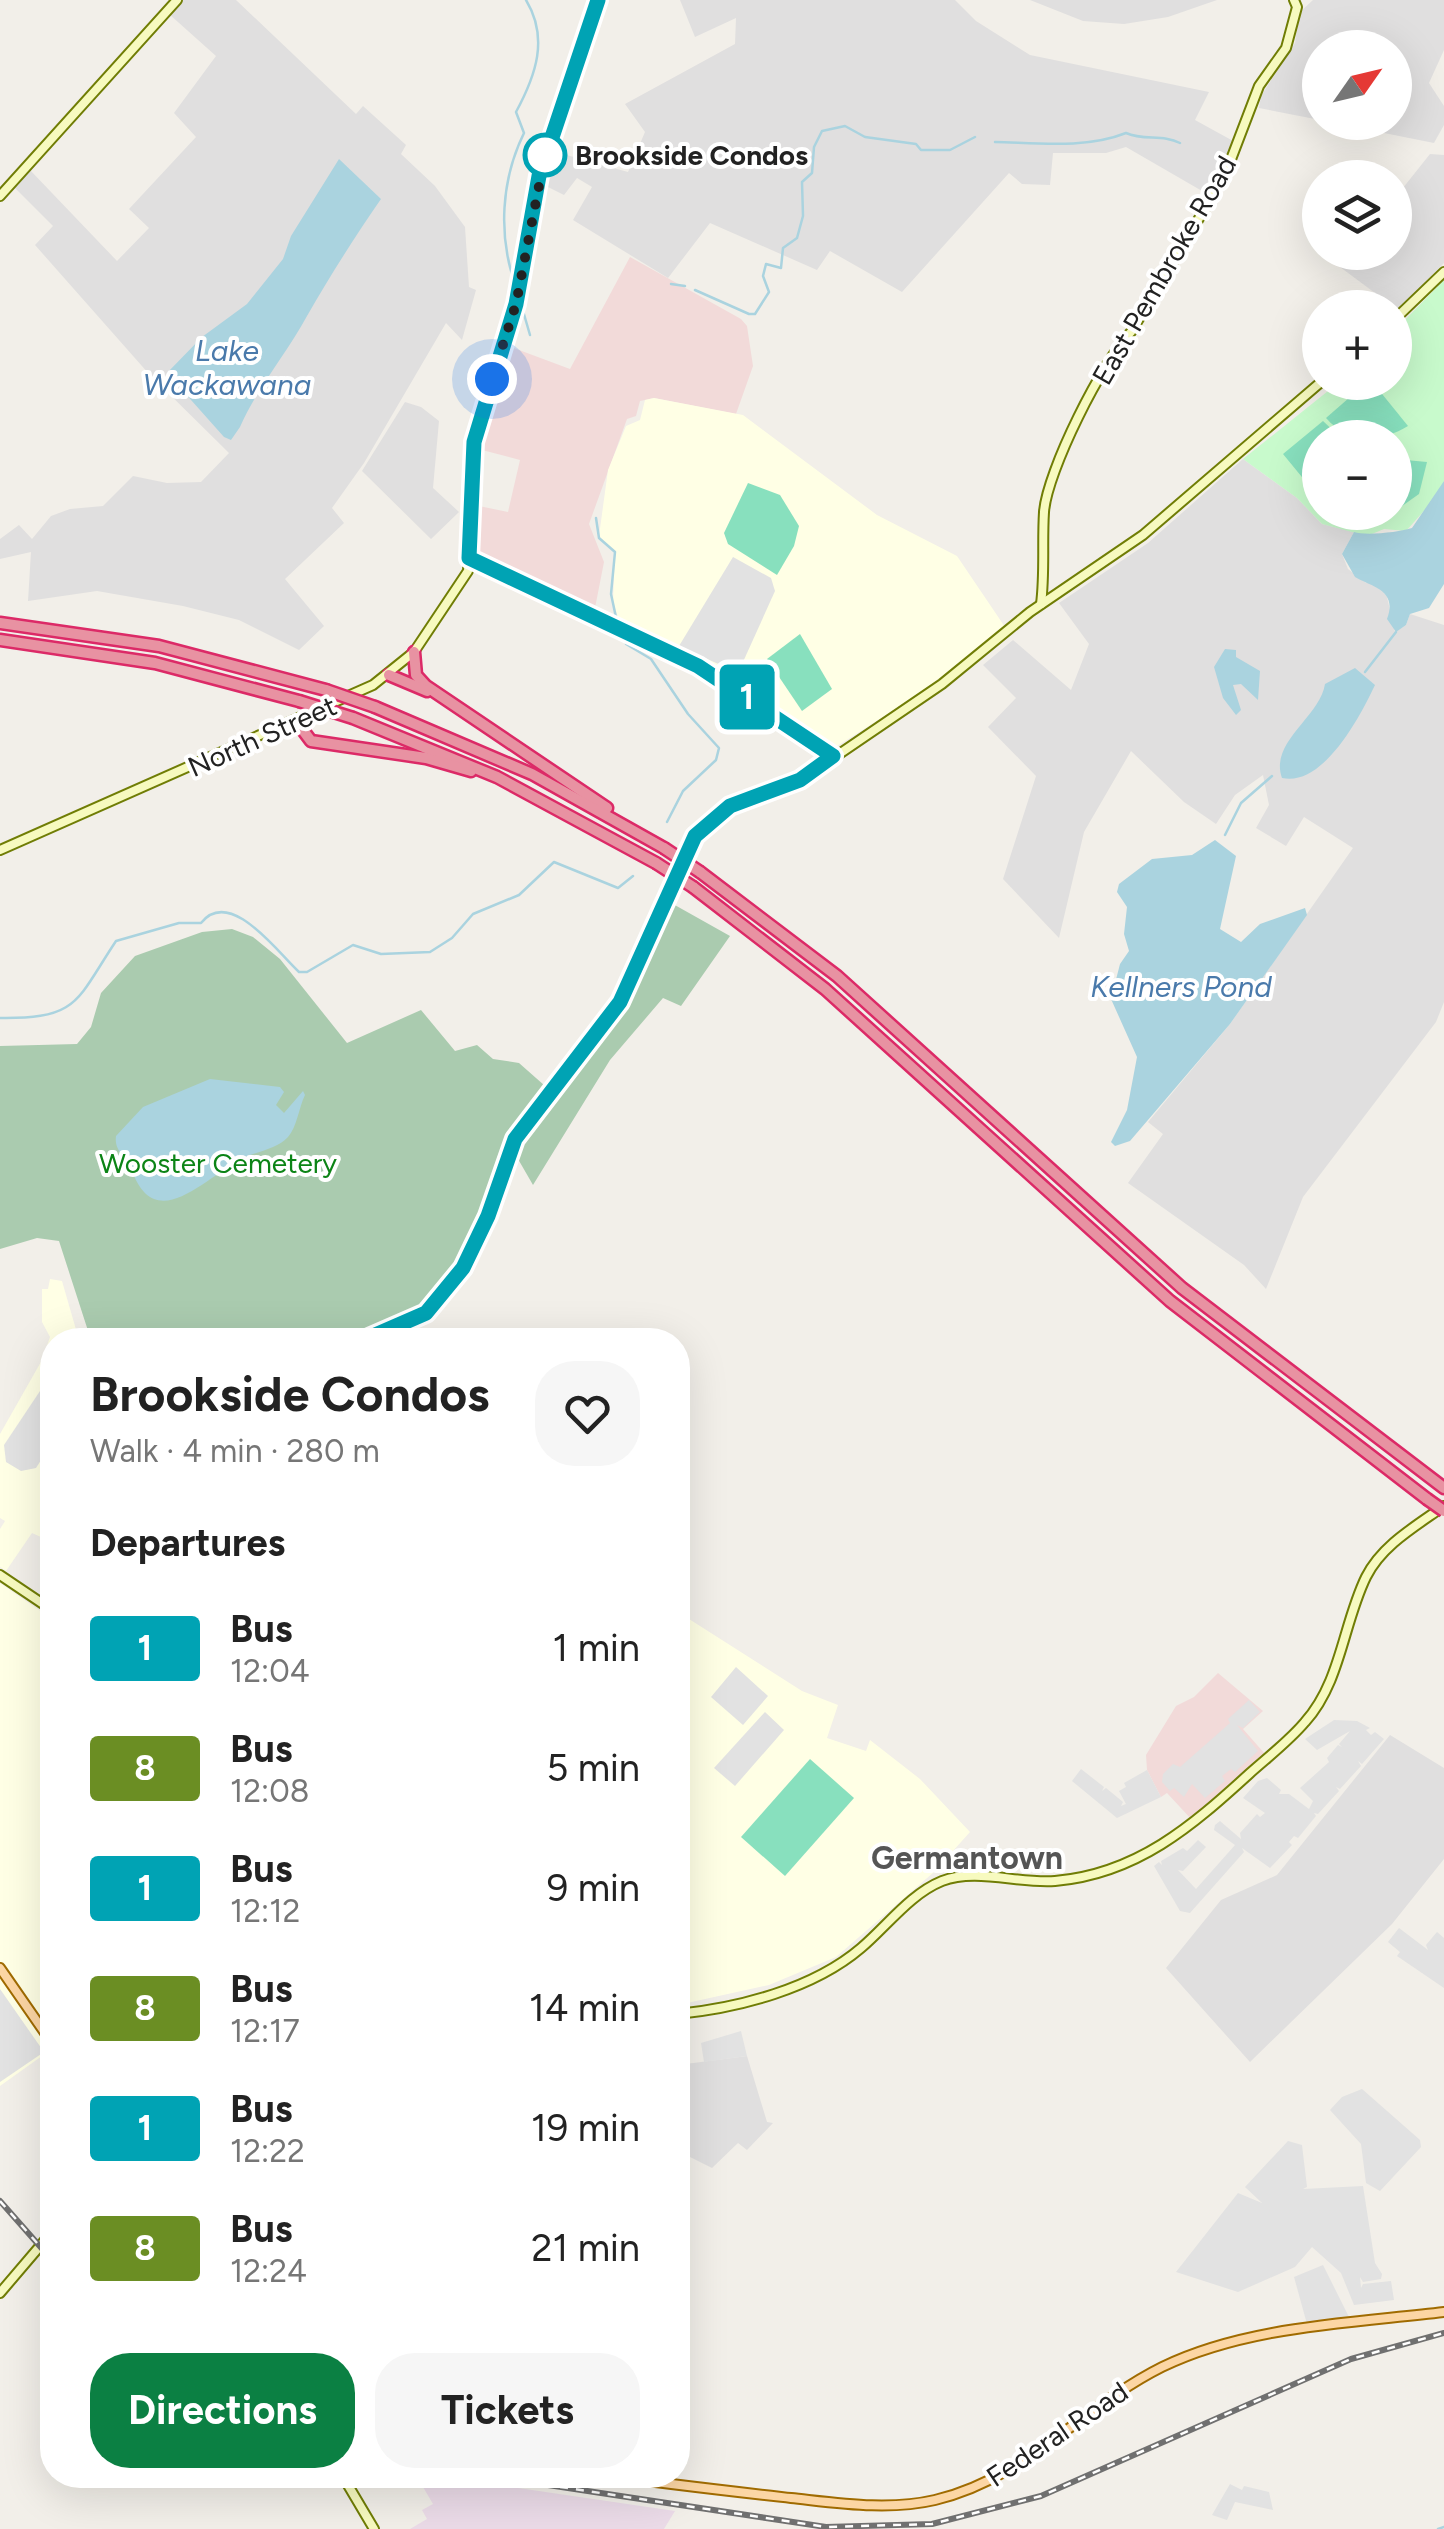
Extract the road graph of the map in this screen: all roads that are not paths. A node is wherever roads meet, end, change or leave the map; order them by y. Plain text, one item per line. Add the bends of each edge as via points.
1 (177, 0) edge
2 (598, 0) edge
3 (1294, 0) edge
4 (0, 196) edge
5 (1444, 272) edge
6 (1412, 303) edge
7 (1302, 398) edge
8 (469, 558) junction
9 (1041, 604) junction
10 (0, 623) edge
11 (0, 643) edge
12 (414, 652) junction
13 (389, 674) junction
14 (446, 701) junction
15 (296, 721) junction
16 (833, 756) junction
17 (578, 818) junction
18 (648, 838) junction
19 (0, 850) edge
20 (392, 1328) edge
21 (1443, 1487) edge
22 (1444, 1509) edge
23 (0, 1575) edge
24 (40, 1602) edge
25 (0, 1968) edge
26 (690, 2011) edge
27 (40, 2026) edge
28 (40, 2246) edge
29 (0, 2293) edge
30 (1444, 2312) edge
31 (690, 2485) edge
32 (350, 2488) edge
33 (374, 2529) edge

1 - 4 street
2 - 8 street via 539,176 516,300 474,442
3 - 9 street, East Pembroke Road via 1286,48 1259,86 1225,174 1131,332 1114,349 1064,452 1044,509
5 - 6 street
7 - 9 street via 1143,535
8 - 12 street, North Street via 463,584
8 - 16 street via 698,666
9 - 16 street via 942,684
10 - 18 highway, bridge via 189,652 326,690 532,774
11 - 17 highway, bridge via 186,669 299,700 457,758
12 - 13 street, North Street
12 - 14 highway via 416,675
13 - 14 highway
13 - 15 street, North Street
14 - 18 highway
15 - 17 highway via 311,742 451,764
15 - 19 street, North Street
16 - 20 street via 800,780 730,806 695,836 620,1002 515,1139 463,1268 426,1313
17 - 22 highway, bridge via 693,888 825,989 1182,1311
18 - 21 highway, bridge via 837,976 1194,1298
22 - 26 street via 1396,1540 1367,1574 1319,1703 1196,1824 1146,1855 1067,1880 965,1876 925,1890 820,1974
23 - 24 street
25 - 27 main road
28 - 29 street
30 - 31 main road, Federal Road via 1256,2338 1196,2353 1138,2380 1015,2468 932,2501 872,2505
32 - 33 street

